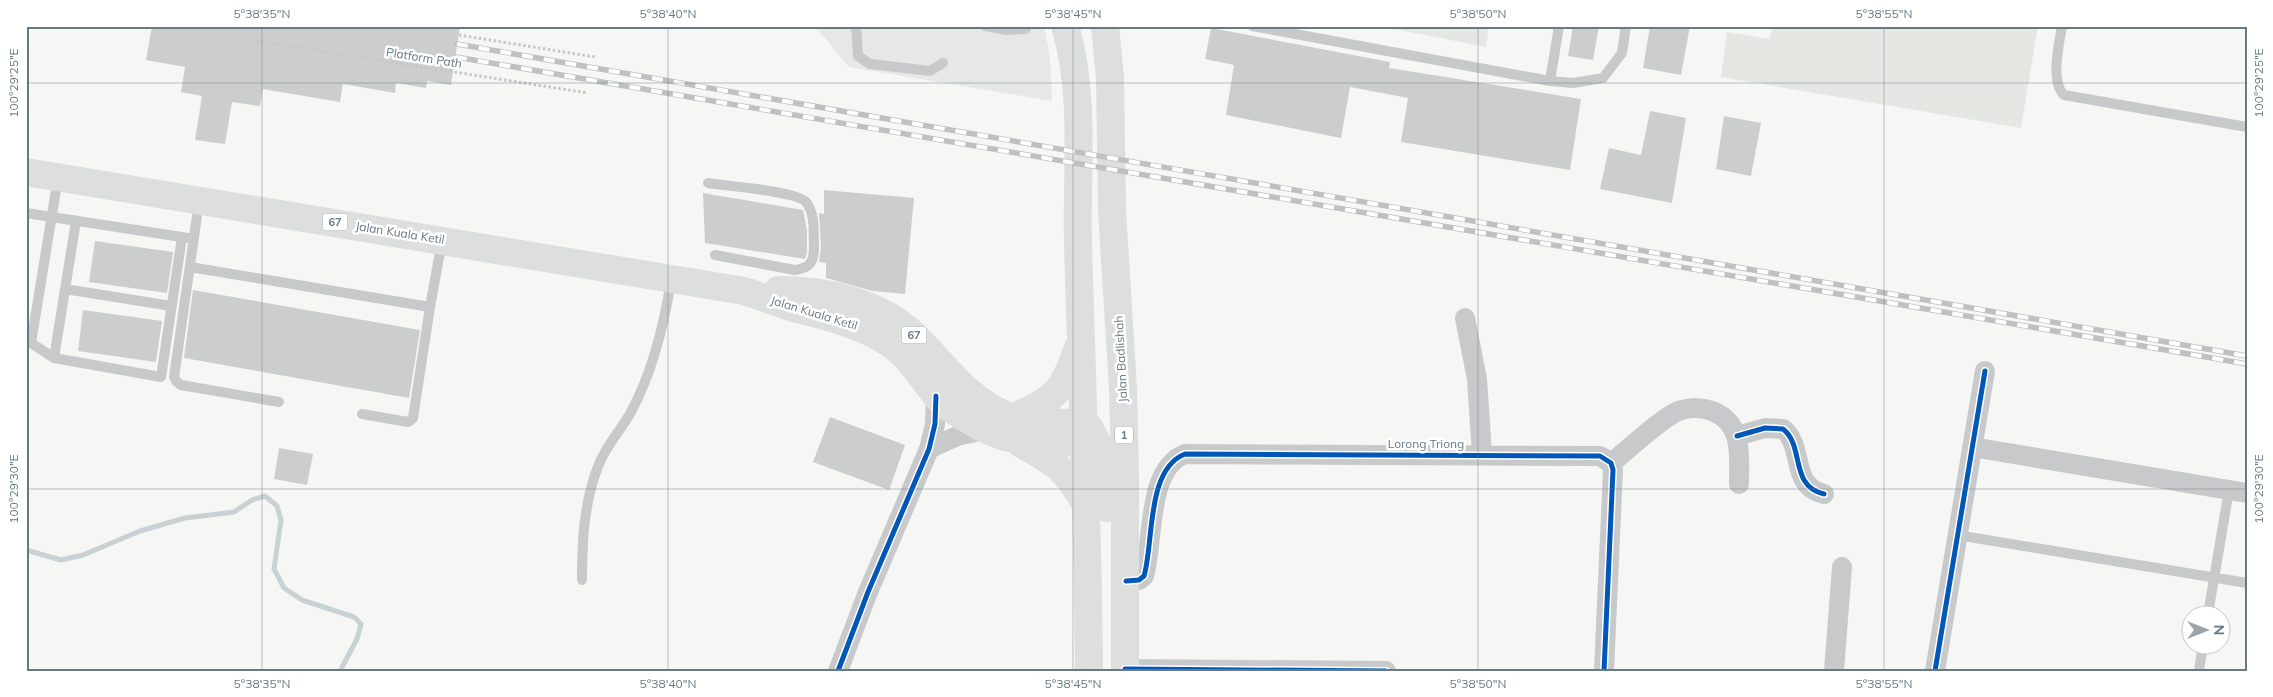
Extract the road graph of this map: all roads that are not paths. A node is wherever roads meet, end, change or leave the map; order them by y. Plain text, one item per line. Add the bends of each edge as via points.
1 (856, 26) edge
2 (986, 26) edge
3 (1064, 26) edge
4 (1105, 26) edge
5 (1252, 26) edge
6 (1559, 26) edge
7 (1626, 26) edge
8 (2062, 26) edge
9 (1005, 28) edge
10 (1026, 30) dead end
11 (943, 63) dead end
12 (1550, 81) junction
13 (2247, 127) edge
14 (26, 172) edge
15 (58, 177) junction
16 (708, 183) dead end
17 (200, 200) junction
18 (1112, 205) junction
19 (26, 214) edge
20 (51, 217) junction
21 (76, 221) junction
22 (182, 237) junction
23 (194, 238) junction
24 (442, 240) junction
25 (715, 256) dead end
26 (190, 268) junction
27 (672, 278) junction
28 (795, 280) junction
29 (65, 289) junction
30 (744, 290) junction
31 (172, 306) junction
32 (430, 307) junction
33 (1466, 318) dead end
34 (1082, 336) junction
35 (29, 342) edge
36 (54, 358) junction
37 (1985, 371) dead end
38 (936, 396) junction
39 (280, 402) dead end
40 (362, 414) dead end
41 (984, 430) junction
42 (1015, 430) junction
43 (1086, 433) junction
44 (1737, 436) junction
45 (1972, 447) junction
46 (929, 449) junction
47 (1482, 454) junction
48 (1611, 463) junction
49 (1739, 484) dead end
50 (2238, 492) edge
51 (1824, 494) dead end
52 (1087, 507) junction
53 (1957, 535) junction
54 (1842, 567) dead end
55 (2214, 577) junction
56 (582, 580) dead end
57 (1126, 581) junction
58 (2247, 583) edge
59 (2210, 604) edge
60 (1126, 628) junction
61 (2202, 654) edge
62 (1125, 670) edge
63 (838, 671) edge
64 (1089, 671) edge
65 (1386, 671) edge
66 (1604, 671) edge
67 (1834, 671) edge
68 (1935, 671) edge
69 (2199, 671) edge

1 - 11 lane via 858,56 870,64 930,71
2 - 9 lane
3 - 34 main road via 1077,85
4 - 18 main road, Jalan Badlishah / 1 via 1110,78
5 - 12 lane
6 - 12 lane
7 - 12 lane via 1622,54 1603,78 1572,83
8 - 13 lane via 2056,81 2064,95
9 - 10 lane
14 - 15 main road, Jalan Kuala Ketil / 67
15 - 17 main road, Jalan Kuala Ketil / 67
15 - 20 lane
16 - 28 lane via 789,194 805,200 813,214 814,257 812,264
17 - 23 lane
17 - 24 main road, Jalan Kuala Ketil / 67
18 - 43 main road via 1101,245 1106,376 1104,403 1099,421
18 - 57 main road, Jalan Badlishah / 1 via 1123,388
19 - 20 lane
20 - 21 lane
20 - 35 lane
21 - 22 lane
21 - 29 lane
22 - 23 lane
22 - 31 lane
23 - 26 lane
24 - 27 main road, Jalan Kuala Ketil / 67
24 - 32 lane
25 - 28 lane
26 - 32 lane
26 - 39 lane via 174,376 176,381 181,385
27 - 30 main road, Jalan Kuala Ketil / 67
27 - 56 lane via 667,310 641,389 630,412 610,440 588,500 582,540
28 - 30 main road, Jalan Kuala Ketil / 67
28 - 42 main road, Jalan Kuala Ketil / 67 via 878,309 899,322 958,383 994,409
29 - 31 lane
29 - 36 lane
30 - 38 main road, Jalan Kuala Ketil / 67 via 868,330 907,359
31 - 36 lane via 161,377
32 - 40 lane via 413,418 408,422
33 - 47 street via 1478,388
34 - 42 main road via 1060,390
34 - 43 main road
35 - 36 lane
37 - 45 street
38 - 41 main road, Jalan Kuala Ketil / 67
38 - 46 street via 935,424
41 - 42 main road, Jalan Kuala Ketil / 67
41 - 46 street via 957,436
42 - 43 main road, Jalan Kuala Ketil / 67 via 1034,422
42 - 52 main road via 1075,484
43 - 52 main road
43 - 60 main road via 1099,445 1106,473 1111,592 1114,608
44 - 48 street via 1733,426 1723,417 1708,410 1688,409 1668,418
44 - 49 street
44 - 51 street via 1766,428 1783,429 1791,439 1809,488
45 - 50 street
45 - 53 street
46 - 63 street
47 - 48 street, Lorong Triong via 1600,456
47 - 57 street, Lorong Triong via 1185,454 1177,457 1165,471 1153,512 1144,576 1139,580
48 - 66 street
50 - 55 lane
52 - 64 main road
53 - 55 lane
53 - 68 street
54 - 67 street
55 - 58 lane
55 - 59 lane
57 - 60 main road, Jalan Badlishah / 1
60 - 62 main road, Jalan Badlishah / 1
61 - 69 lane
62 - 65 street

